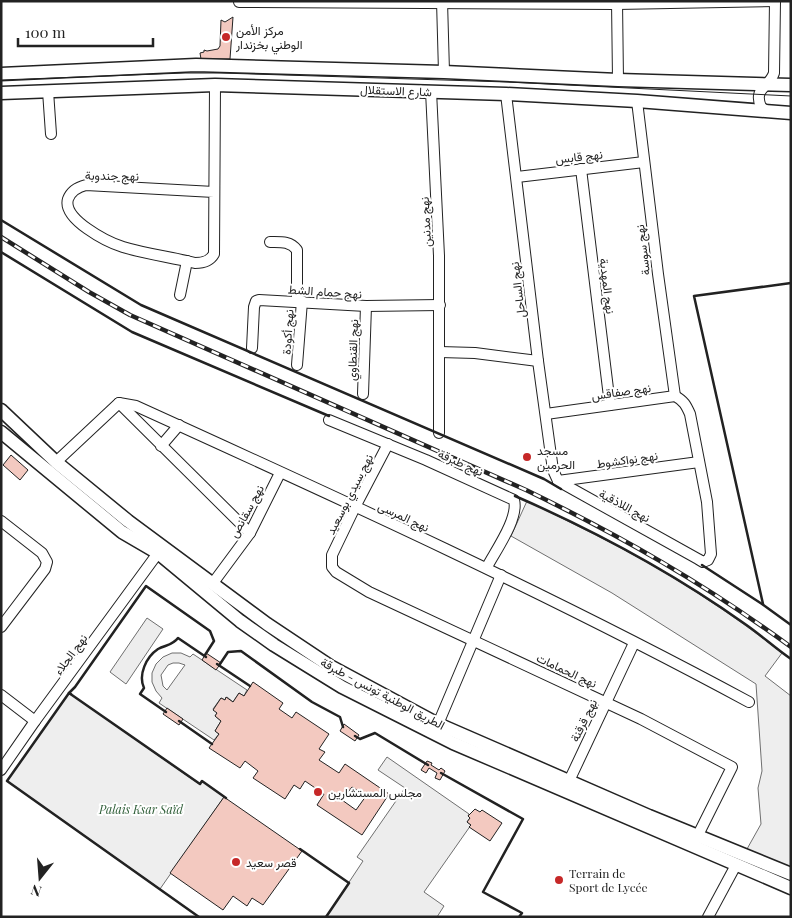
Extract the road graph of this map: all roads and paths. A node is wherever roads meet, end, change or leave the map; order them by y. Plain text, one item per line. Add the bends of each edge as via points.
1 (775, 1) edge
2 (239, 2) edge
3 (442, 3) edge
4 (617, 3) edge
5 (444, 72) junction
6 (1, 74) edge
7 (618, 80) junction
8 (767, 84) junction
9 (215, 85) junction
10 (791, 85) edge
11 (48, 91) junction
12 (431, 91) junction
13 (1, 92) edge
14 (506, 94) junction
15 (637, 101) junction
16 (768, 112) junction
17 (791, 113) edge
18 (51, 134) dead end
19 (644, 162) junction
20 (581, 169) junction
21 (517, 177) junction
22 (214, 192) junction
23 (270, 242) dead end
24 (187, 261) junction
25 (180, 294) dead end
26 (299, 301) junction
27 (440, 305) junction
28 (366, 306) junction
29 (252, 348) dead end
30 (440, 352) junction
31 (538, 361) junction
32 (297, 365) dead end
33 (363, 394) dead end
34 (675, 396) junction
35 (119, 403) junction
36 (610, 405) junction
37 (1, 410) edge
38 (546, 414) junction
39 (329, 420) dead end
40 (178, 425) junction
41 (1, 432) edge
42 (439, 433) dead end
43 (388, 444) junction
44 (161, 446) junction
45 (56, 462) junction
46 (699, 462) junction
47 (280, 473) junction
48 (558, 481) junction
49 (355, 507) junction
50 (1, 520) edge
51 (250, 533) junction
52 (158, 554) junction
53 (332, 555) joint
54 (487, 567) junction
55 (501, 575) junction
56 (213, 583) junction
57 (1, 627) edge
58 (473, 641) junction
59 (634, 643) junction
60 (1, 695) edge
61 (749, 702) dead end
62 (606, 703) junction
63 (35, 721) junction
64 (438, 724) junction
65 (1, 770) edge
66 (569, 781) junction
67 (697, 837) junction
68 (736, 865) junction
69 (791, 874) edge
70 (791, 888) edge
71 (708, 917) edge

1 - 4 street
1 - 8 street via 775,68
2 - 3 street
3 - 4 street
3 - 5 street
4 - 7 street
5 - 6 main road, شارع الاستقلال via 196,65
5 - 7 main road, شارع الاستقلال
7 - 8 main road, شارع الاستقلال
8 - 10 main road, شارع الاستقلال
8 - 16 street via 762,87 759,98 761,107
9 - 11 main road, شارع الاستقلال
9 - 12 main road, شارع الاستقلال
9 - 22 street, نهج جندوبة
11 - 13 main road, شارع الاستقلال
11 - 18 street
12 - 14 main road, شارع الاستقلال
12 - 27 street, نهج مدنين
14 - 15 main road, شارع الاستقلال
14 - 21 street, نهج الساحل
15 - 16 main road, شارع الاستقلال
15 - 19 street, نهج سوسة
16 - 17 main road, شارع الاستقلال
19 - 20 street, نهج قابس
19 - 34 street, نهج سوسة
20 - 21 street, نهج قابس
20 - 36 street, نهج المهدية
21 - 31 street, نهج الساحل
22 - 24 street, نهج جندوبة via 214,254 202,263
22 - 24 street, نهج جندوبة via 86,185 75,190 68,200 69,211 77,222 112,243
23 - 26 street, نهج أكودة via 286,242 297,250
24 - 25 street
26 - 28 street, نهج حمام الشط
26 - 29 street, نهج حمام الشط via 256,301
26 - 32 street, نهج أكودة
27 - 28 street, نهج حمام الشط
27 - 30 street, نهج مدنين
28 - 33 street, نهج القنطاوي
30 - 31 street
30 - 42 street, نهج مدنين
31 - 38 street, نهج الساحل
34 - 36 street, نهج صفاقس
34 - 46 street via 683,400 690,414
35 - 40 street, نهج المرسى via 136,406
35 - 44 street
35 - 45 street
36 - 38 street, نهج صفاقس
37 - 45 main road, الطريق الوطنية تونس - طبرقة
38 - 48 street, نهج الساحل via 553,470
39 - 43 street, نهج طبرقة
40 - 44 street
40 - 47 street, نهج المرسى
41 - 52 main road, الطريق الوطنية تونس - طبرقة via 122,532
43 - 49 street, نهج سيدي بوسعيد
43 - 54 street, نهج طبرقة via 514,500 514,516
44 - 51 street
45 - 56 main road, الطريق الوطنية تونس - طبرقة via 128,521
46 - 48 street, نهج نواكشوط
46 - 48 street, نهج اللاذقية via 707,502 711,554 703,562
47 - 49 street, نهج المرسى
47 - 51 street, نهج سقانص
49 - 53 street, نهج سيدي بوسعيد
49 - 54 street, نهج المرسى
50 - 57 street via 42,553 47,562
51 - 56 street, نهج سقانص
52 - 63 street, نهج الجلاء
52 - 68 main road, الطريق الوطنية تونس - طبرقة via 274,646 342,687 453,744
53 - 58 street, نهج الحمامات via 332,568 368,592
54 - 55 street, نهج المرسى
55 - 58 street
55 - 59 street, نهج المرسى
56 - 64 main road, الطريق الوطنية تونس - طبرقة via 330,666
58 - 62 street, نهج الحمامات
58 - 64 street
59 - 61 street, نهج المرسى
59 - 62 street, نهج قرقنة
60 - 63 street
62 - 66 street, نهج قرقنة
62 - 67 street, نهج الحمامات via 732,767
63 - 65 street, نهج الجلاء
64 - 66 main road, الطريق الوطنية تونس - طبرقة
66 - 67 main road, الطريق الوطنية تونس - طبرقة
67 - 69 main road, الطريق الوطنية تونس - طبرقة
68 - 70 main road, الطريق الوطنية تونس - طبرقة
68 - 71 street

